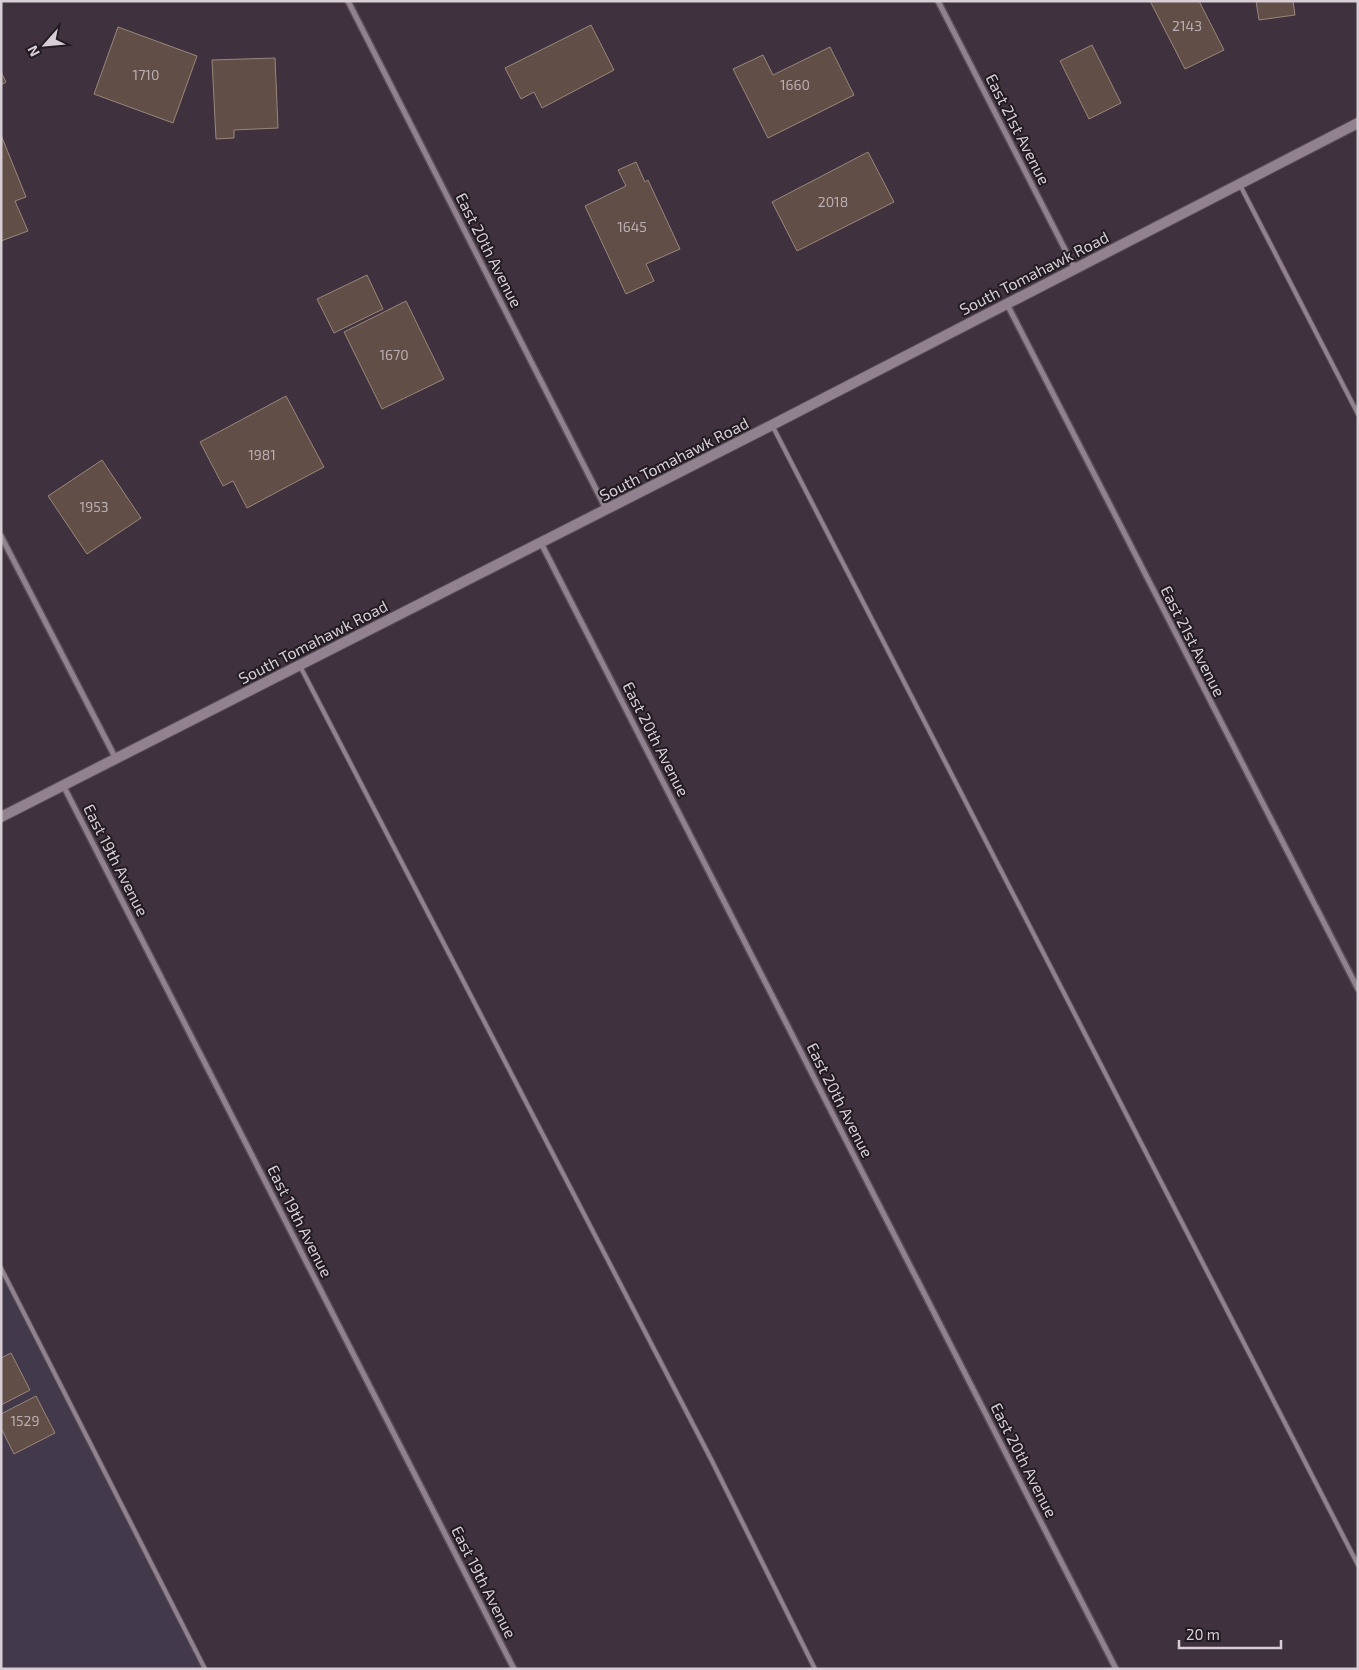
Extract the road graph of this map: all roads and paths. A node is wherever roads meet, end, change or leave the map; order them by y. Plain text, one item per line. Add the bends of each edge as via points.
1 (348, 1) edge
2 (939, 1) edge
3 (1358, 123) edge
4 (1240, 184) junction
5 (1075, 269) junction
6 (1007, 304) junction
7 (1358, 414) edge
8 (772, 426) junction
9 (606, 509) junction
10 (1, 536) edge
11 (540, 542) junction
12 (300, 666) junction
13 (116, 760) junction
14 (63, 785) junction
15 (1, 817) edge
16 (1358, 989) edge
17 (1, 1268) edge
18 (1358, 1565) edge
19 (206, 1669) edge
20 (514, 1669) edge
21 (815, 1669) edge
22 (1116, 1669) edge

1 - 9 street, East 20th Avenue
2 - 5 street, East 21st Avenue
3 - 4 main road, South Tomahawk Road
4 - 5 main road, South Tomahawk Road
4 - 7 lane
5 - 6 main road, South Tomahawk Road
6 - 8 main road, South Tomahawk Road
6 - 16 street, East 21st Avenue
8 - 9 main road, South Tomahawk Road
8 - 18 lane
9 - 11 main road, South Tomahawk Road
10 - 13 street
11 - 12 main road, South Tomahawk Road
11 - 22 street, East 20th Avenue
12 - 13 main road, South Tomahawk Road
12 - 21 lane via 712,1461
13 - 14 main road, South Tomahawk Road
14 - 15 main road, South Tomahawk Road
14 - 20 street, East 19th Avenue
17 - 19 lane

